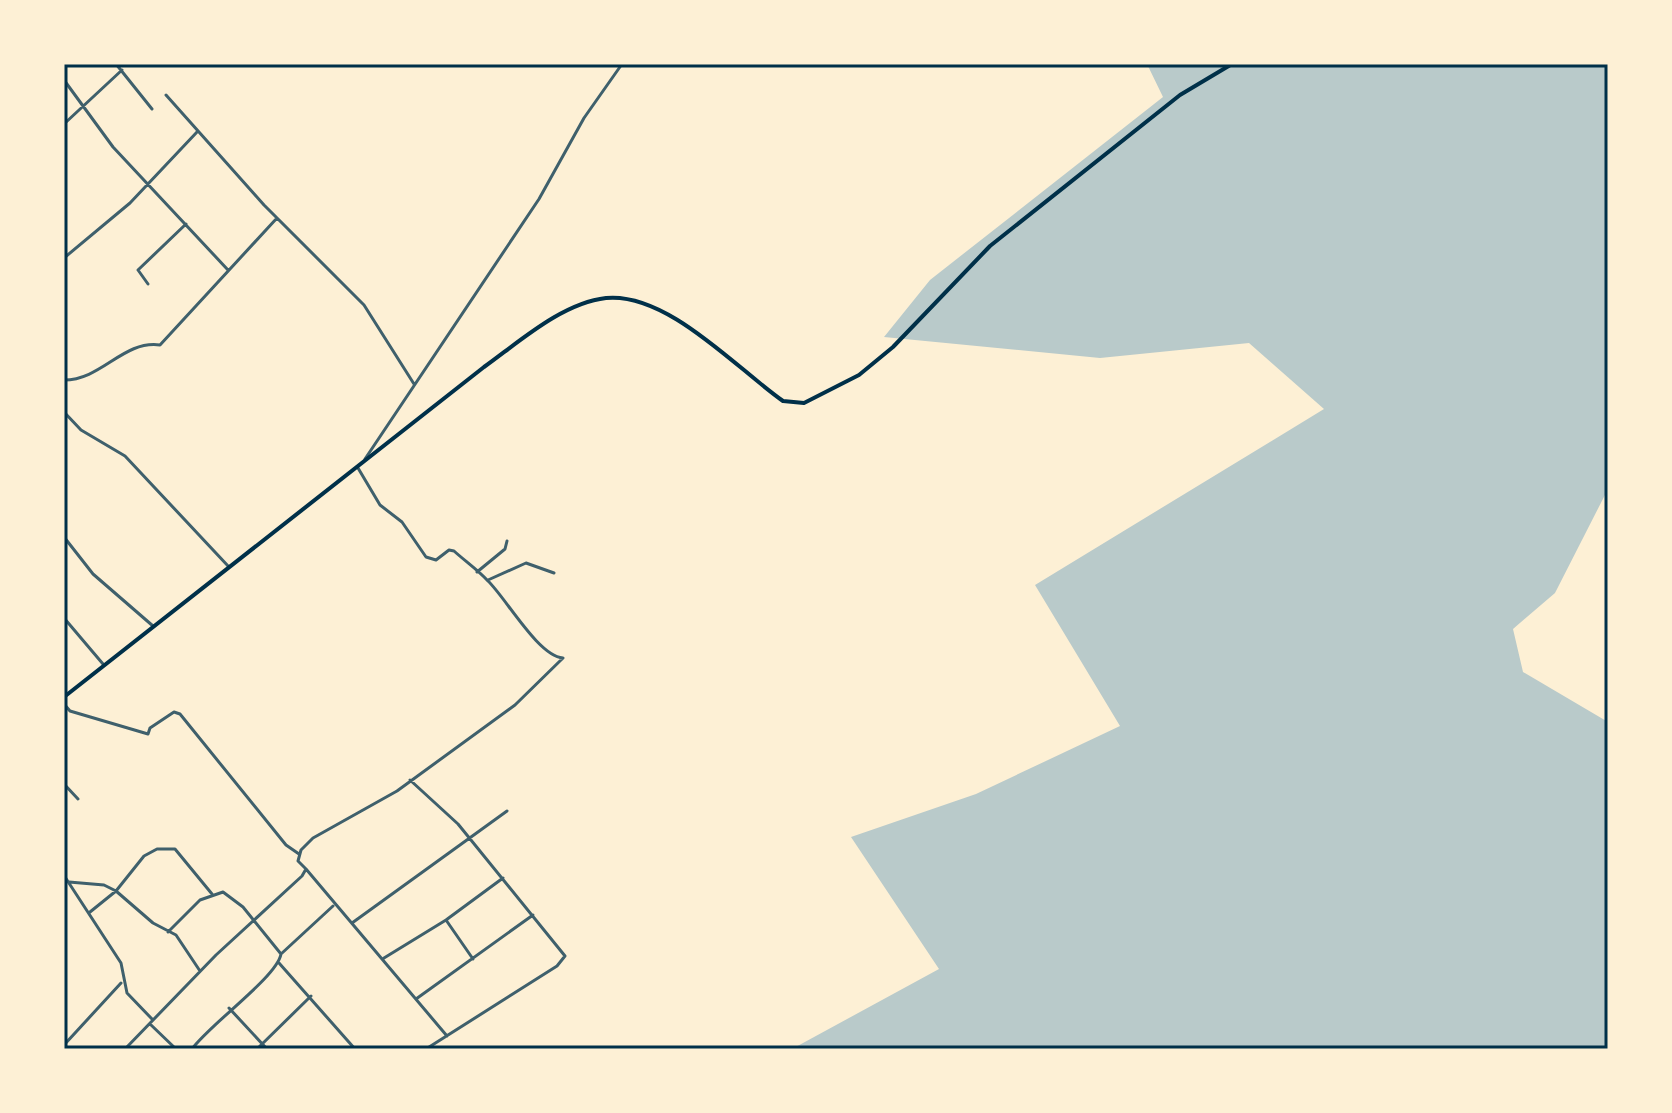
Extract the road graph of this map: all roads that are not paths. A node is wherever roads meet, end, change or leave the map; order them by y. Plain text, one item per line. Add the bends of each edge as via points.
1 (116, 64) edge
2 (622, 64) edge
3 (1232, 64) edge
4 (122, 70) junction
5 (64, 80) edge
6 (166, 95) dead end
7 (85, 106) junction
8 (152, 109) dead end
9 (64, 124) edge
10 (198, 131) junction
11 (149, 182) junction
12 (277, 218) junction
13 (186, 224) junction
14 (64, 258) edge
15 (228, 270) junction
16 (148, 284) dead end
17 (64, 380) edge
18 (414, 384) junction
19 (64, 412) edge
20 (357, 469) junction
21 (64, 537) edge
22 (507, 541) dead end
23 (230, 567) junction
24 (477, 572) junction
25 (554, 573) dead end
26 (488, 580) junction
27 (64, 618) edge
28 (153, 626) junction
29 (103, 665) junction
30 (64, 697) edge
31 (64, 704) edge
32 (410, 780) junction
33 (64, 784) edge
34 (78, 799) dead end
35 (507, 811) dead end
36 (471, 839) junction
37 (299, 854) junction
38 (64, 865) edge
39 (306, 869) junction
40 (504, 878) junction
41 (69, 882) junction
42 (116, 891) junction
43 (212, 894) junction
44 (334, 905) junction
45 (90, 912) junction
46 (534, 914) junction
47 (446, 920) junction
48 (253, 922) junction
49 (352, 923) junction
50 (166, 933) junction
51 (281, 954) junction
52 (384, 958) junction
53 (473, 959) junction
54 (279, 963) junction
55 (201, 973) junction
56 (123, 982) junction
57 (311, 996) junction
58 (416, 999) junction
59 (229, 1008) junction
60 (152, 1022) junction
61 (447, 1036) junction
62 (262, 1043) junction
63 (64, 1045) edge
64 (125, 1049) edge
65 (176, 1049) edge
66 (192, 1049) edge
67 (257, 1049) edge
68 (267, 1049) edge
69 (355, 1049) edge
70 (426, 1049) edge

1 - 4 street
2 - 18 street
3 - 20 main road via 1180,95 990,246 893,347 830,392 797,405 783,401 681,323 643,302 604,298 530,334
4 - 7 street
4 - 8 street
5 - 7 street
6 - 10 street
7 - 9 street
7 - 11 street via 113,147
10 - 11 street
10 - 12 street
11 - 13 street
11 - 14 street
12 - 15 street
12 - 18 street via 364,305
13 - 15 street
13 - 16 street via 138,270
15 - 17 street via 160,345 137,346 94,375
18 - 20 street
19 - 23 street via 81,430 125,456
20 - 23 main road
20 - 24 street via 380,505 402,522 429,559 453,550
21 - 28 street via 93,574
22 - 24 street via 505,549
23 - 28 main road
24 - 26 street
25 - 26 street via 526,563
26 - 32 street via 529,631 563,658 515,705
27 - 29 street
28 - 29 main road
29 - 30 main road
31 - 37 street via 70,711 148,734 174,712 180,714 278,837
32 - 36 street
32 - 37 street via 377,806 326,828
33 - 34 street
35 - 36 street
36 - 40 street
36 - 49 street
37 - 39 street
38 - 41 street
39 - 44 street
39 - 48 street
40 - 46 street
40 - 47 street
41 - 42 street
41 - 45 street
42 - 43 street via 144,856 175,849
42 - 45 street
42 - 50 street
43 - 48 street via 230,894
43 - 50 street
44 - 49 street
44 - 51 street
45 - 56 street via 121,963
46 - 53 street
46 - 61 street via 564,959
47 - 52 street
47 - 53 street
48 - 51 street
48 - 55 street
49 - 52 street
50 - 55 street via 176,935
51 - 54 street
52 - 58 street
53 - 58 street
54 - 57 street
54 - 59 street
55 - 60 street
56 - 60 street
56 - 63 street
57 - 62 street
57 - 69 street
58 - 61 street
59 - 62 street
59 - 66 street
60 - 64 street
60 - 65 street
61 - 70 street
62 - 67 street
62 - 68 street

